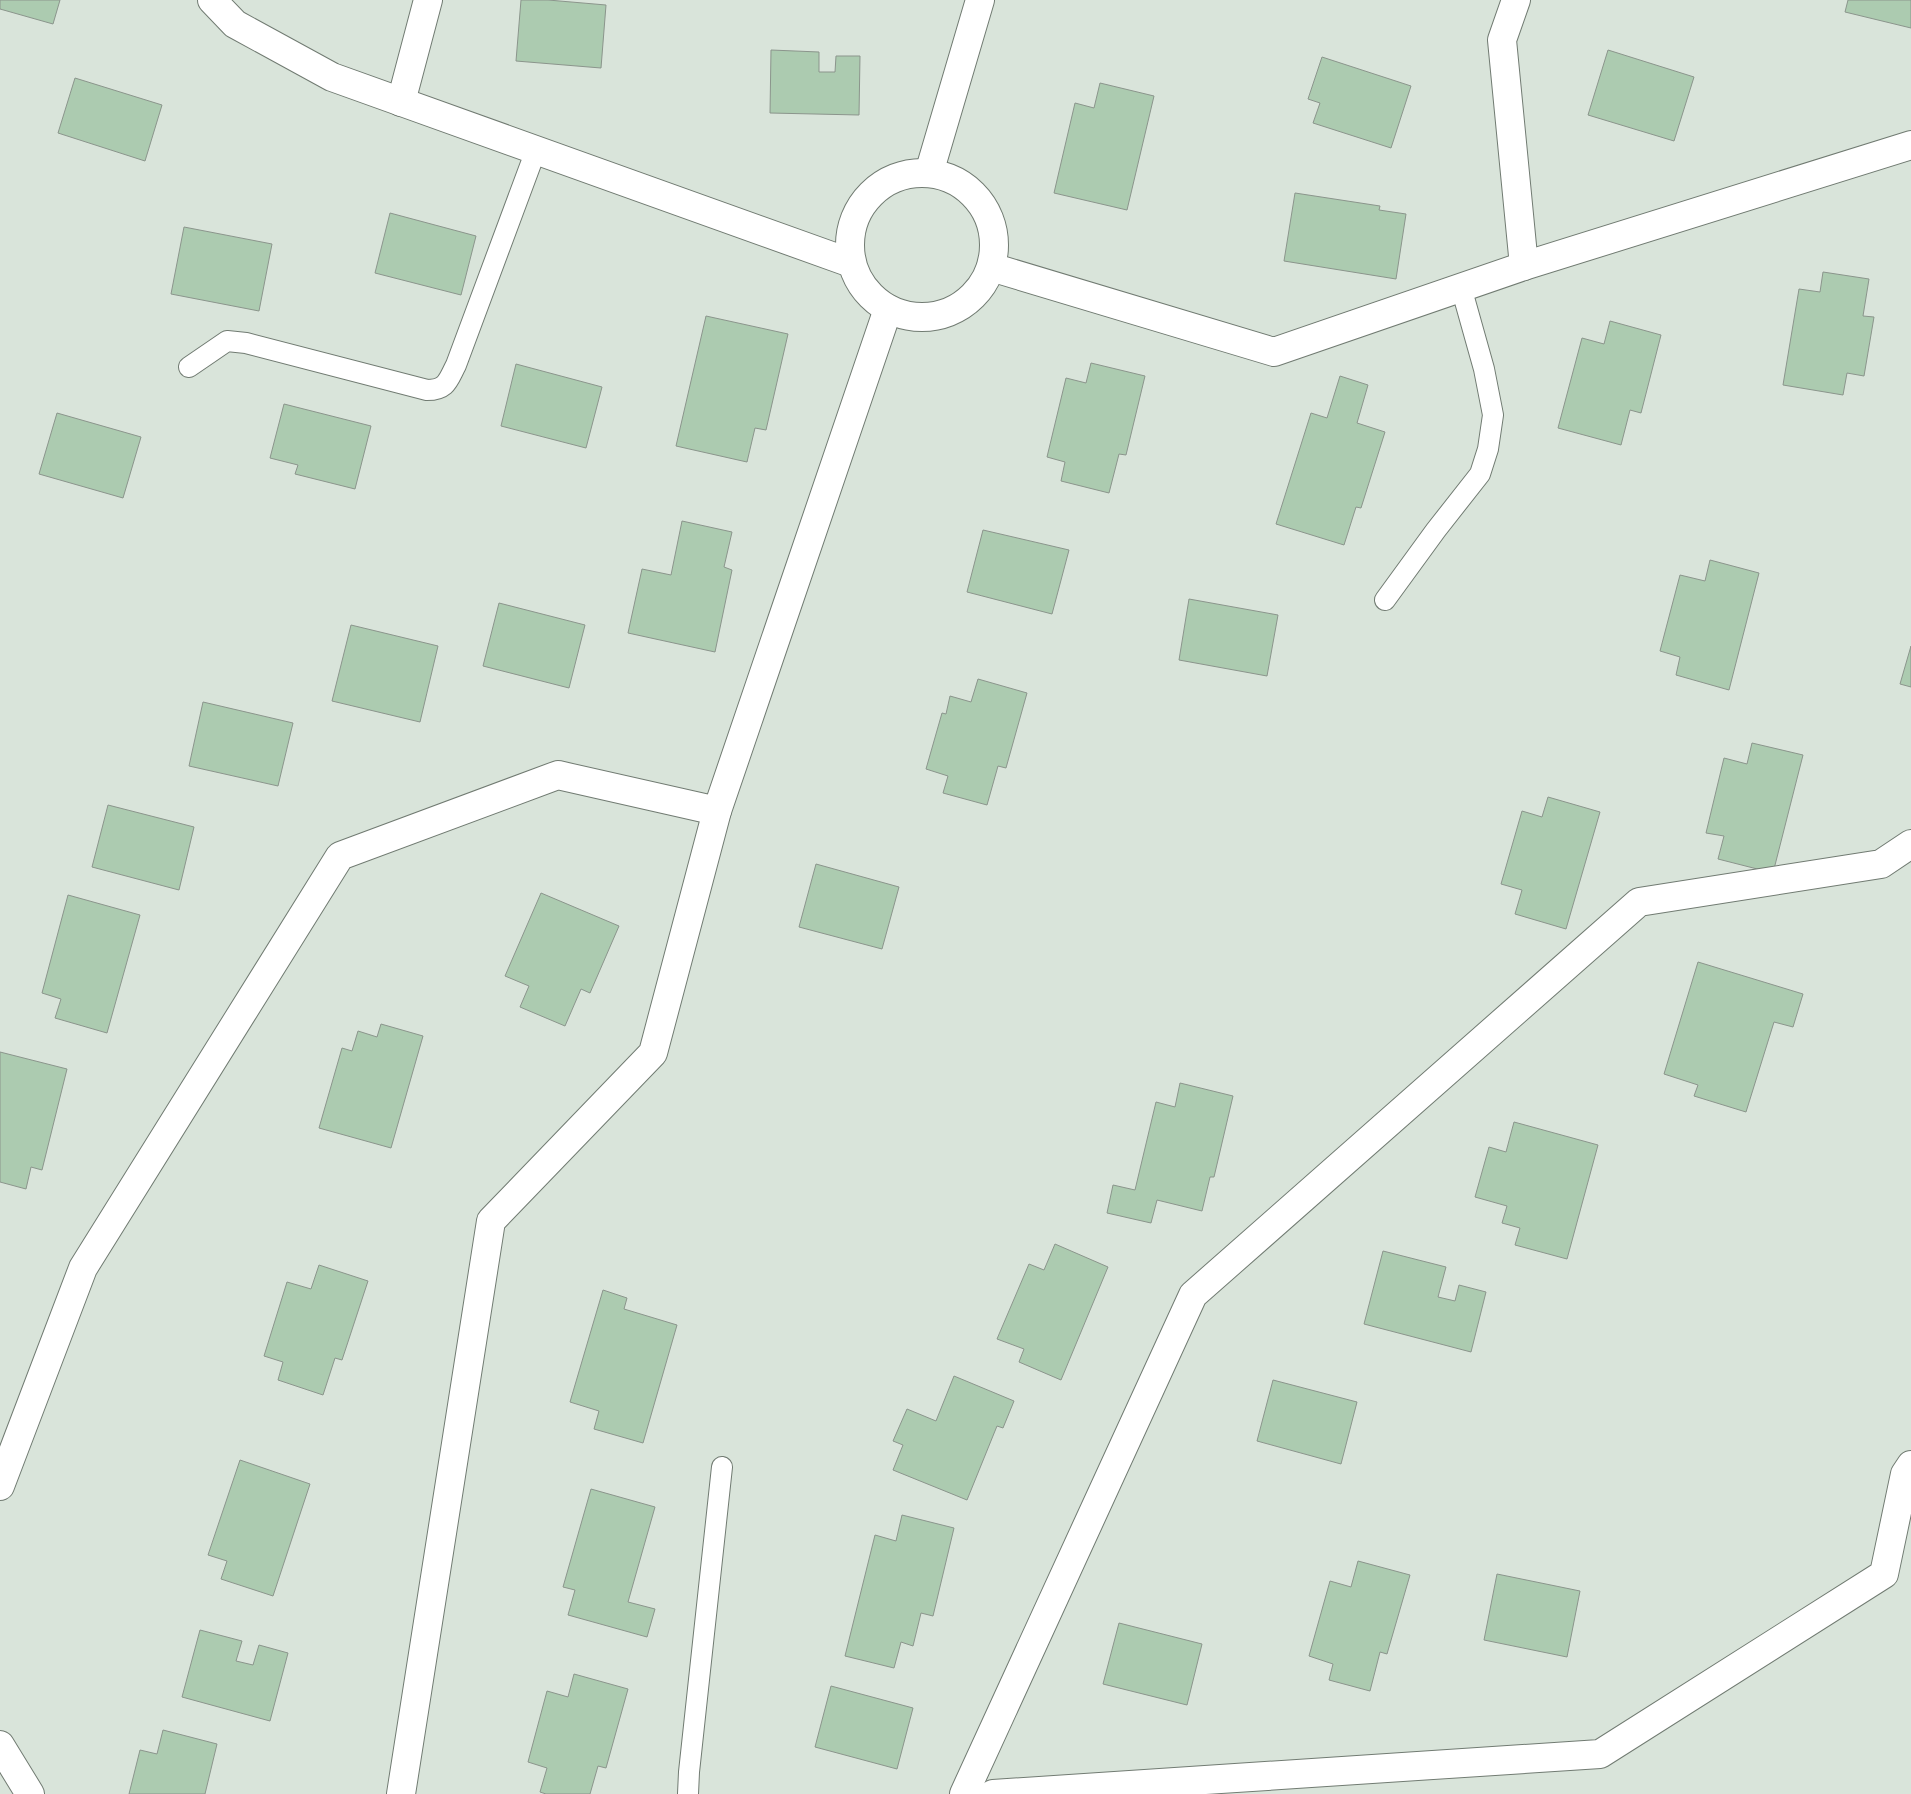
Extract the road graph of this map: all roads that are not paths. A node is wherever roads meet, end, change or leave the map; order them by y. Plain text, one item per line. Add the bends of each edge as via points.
1 (212, 0) edge
2 (428, 0) edge
3 (980, 0) edge
4 (1516, 0) edge
5 (401, 102) junction
6 (1911, 145) edge
7 (536, 150) junction
8 (929, 173) junction
9 (851, 263) junction
10 (1524, 266) junction
11 (991, 268) junction
12 (1461, 287) junction
13 (888, 309) junction
14 (189, 367) dead end
15 (1385, 600) dead end
16 (717, 811) junction
17 (1911, 844) edge
18 (1911, 1465) edge
19 (722, 1467) dead end
20 (0, 1486) edge
21 (0, 1745) edge
22 (30, 1794) edge
23 (401, 1794) edge
24 (688, 1794) edge
25 (964, 1794) edge
26 (993, 1794) edge

1 - 5 street via 235,24 324,73
2 - 5 street
3 - 8 street
4 - 10 street via 1502,40
5 - 7 street
6 - 10 street
7 - 9 street
7 - 14 lane via 446,385 427,390 246,343 227,342
8 - 9 street via 904,176 881,186 857,213 850,238
8 - 11 street via 953,180 976,197 989,218 995,243
9 - 13 street via 862,285
10 - 12 street
11 - 12 street via 1274,352
11 - 13 street via 980,290 961,307 937,316 912,317
12 - 15 lane via 1493,414 1488,449 1480,474
13 - 16 street
16 - 20 street via 558,775 340,856 83,1268
16 - 23 street via 653,1053 492,1221
17 - 25 street via 1881,864 1639,902 1194,1295
18 - 26 street via 1905,1474 1884,1574 1600,1754
19 - 24 lane
21 - 22 street

